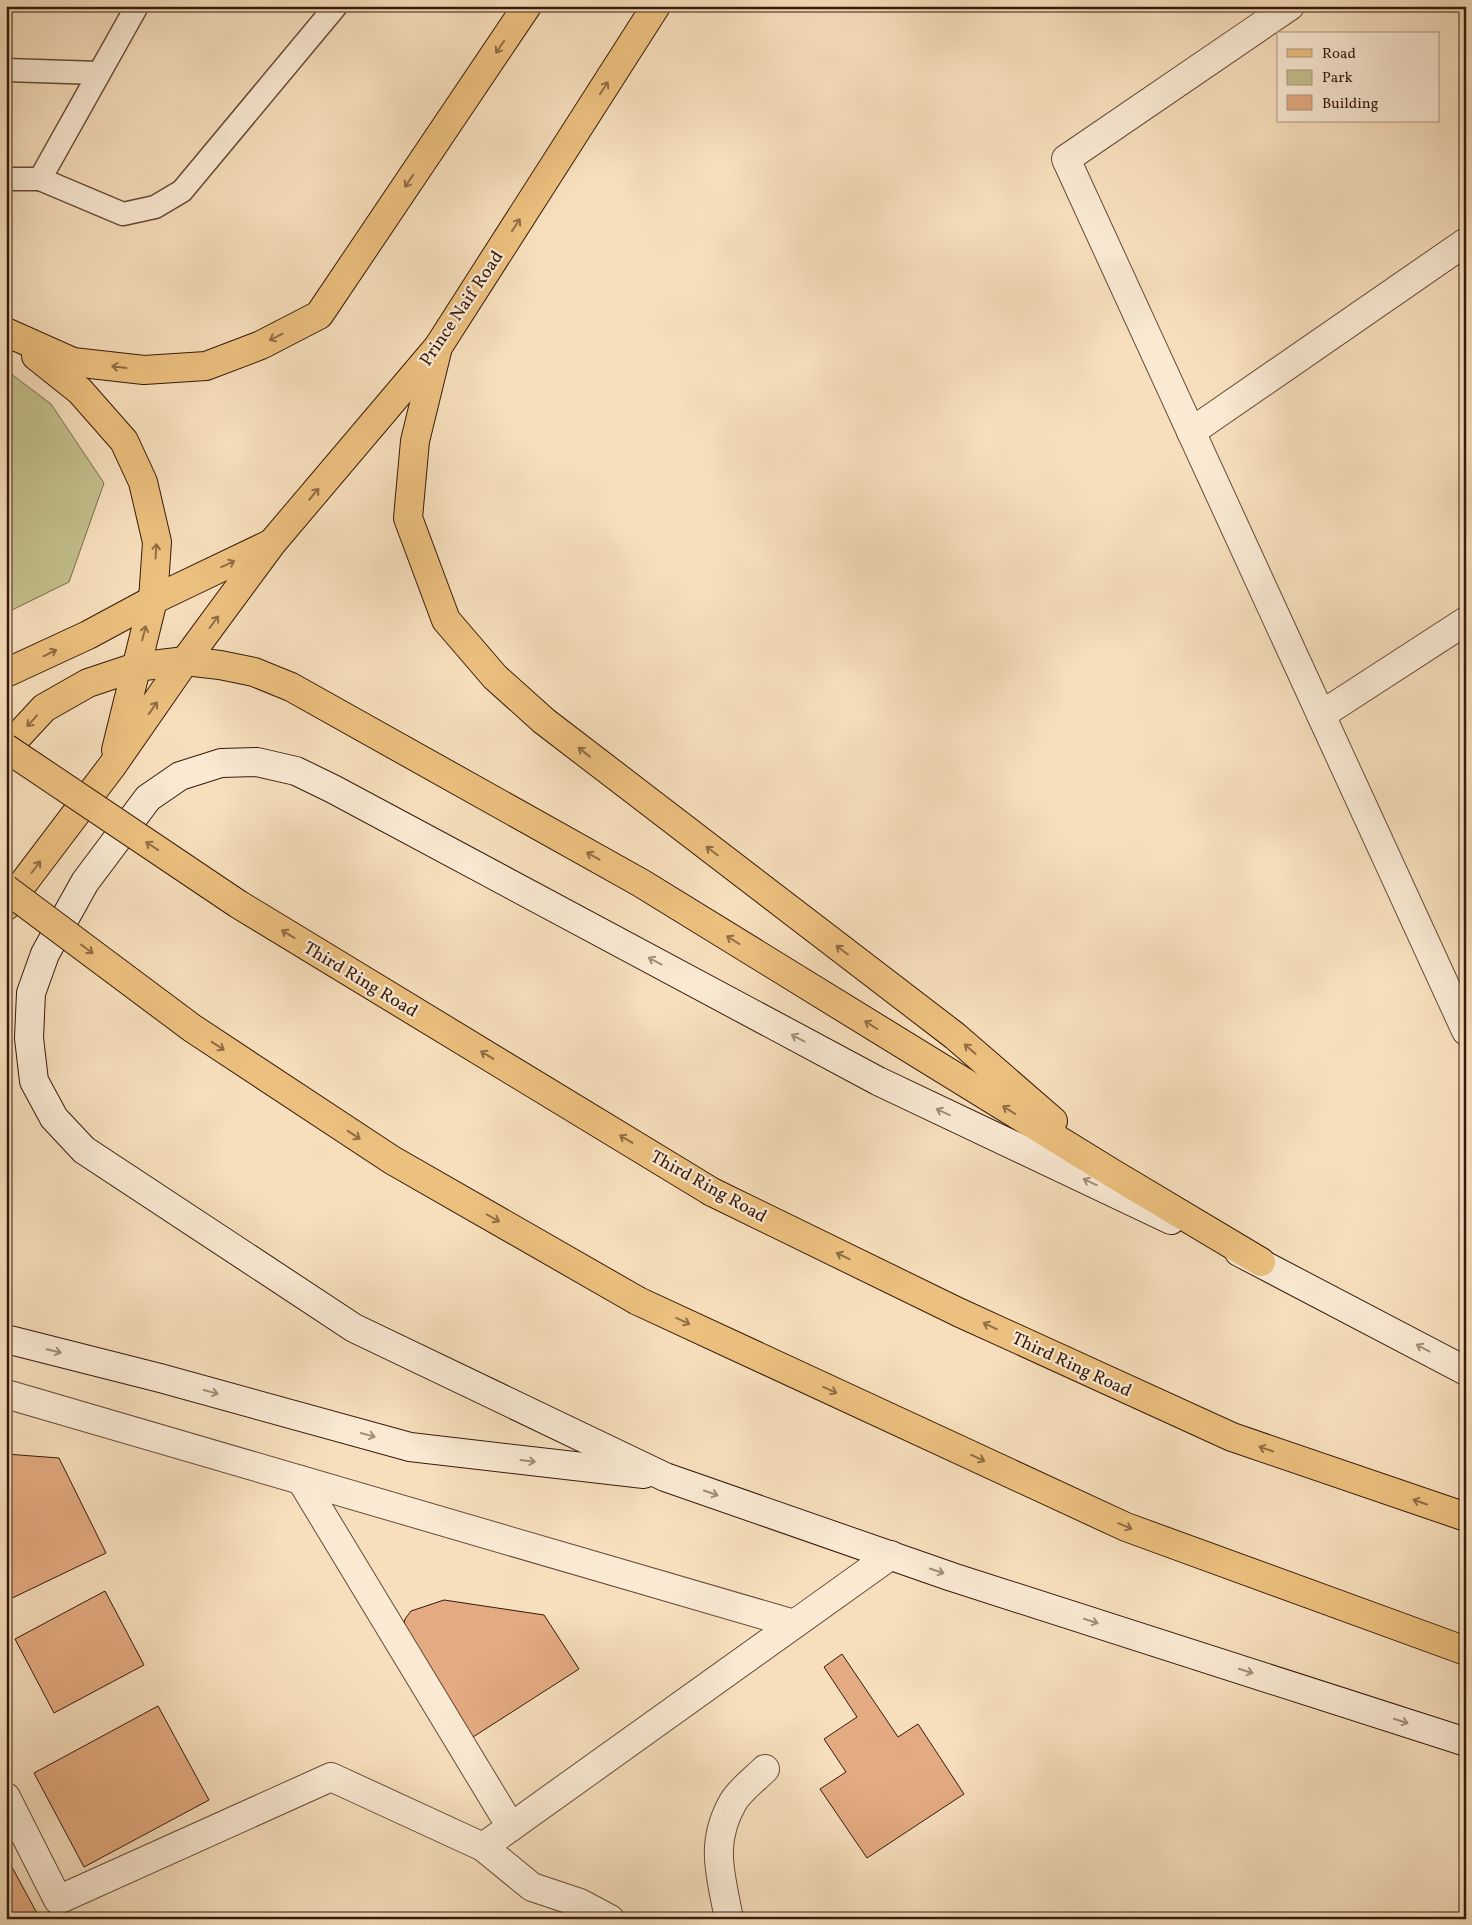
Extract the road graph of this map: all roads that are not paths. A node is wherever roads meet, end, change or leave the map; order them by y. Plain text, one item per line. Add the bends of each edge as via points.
1 (137, 6) edge
2 (336, 6) edge
3 (527, 6) edge
4 (656, 6) edge
5 (1290, 6) edge
6 (6, 70) edge
7 (99, 73) junction
8 (6, 179) edge
9 (40, 179) junction
10 (1466, 242) edge
11 (7, 332) edge
12 (438, 347) junction
13 (1191, 432) junction
14 (272, 543) junction
15 (153, 600) junction
16 (1466, 622) edge
17 (185, 661) junction
18 (136, 667) junction
19 (6, 673) edge
20 (1320, 714) junction
21 (6, 748) edge
22 (112, 766) junction
23 (6, 888) edge
24 (6, 906) edge
25 (1466, 1031) edge
26 (1112, 1174) junction
27 (1260, 1262) junction
28 (6, 1339) edge
29 (1466, 1371) edge
30 (6, 1394) edge
31 (665, 1477) junction
32 (301, 1480) junction
33 (1466, 1518) edge
34 (891, 1555) junction
35 (794, 1624) junction
36 (1466, 1651) edge
37 (1466, 1742) edge
38 (765, 1769) dead end
39 (6, 1798) edge
40 (511, 1827) junction
41 (483, 1847) junction
42 (610, 1919) edge
43 (729, 1919) edge

1 - 7 lane
2 - 9 lane via 182,190 155,207 122,214
3 -> 11 main road via 319,315 261,345 206,366 153,370 73,362
12 -> 4 main road, Prince Naif Road
5 - 13 street via 1066,159
6 - 7 lane
7 - 9 lane
8 - 9 lane
10 - 13 street
15 -> 11 main road via 157,542 142,482 124,441 80,391
14 -> 12 main road, Prince Naif Road
26 -> 12 main road via 956,1036 544,721 494,676 446,620 408,518 415,441
13 - 20 street
15 -> 14 main road
17 -> 14 main road, Prince Naif Road
18 -> 15 main road
19 -> 15 main road
16 - 20 street
17 - 18 main road
22 -> 17 main road, Prince Naif Road
26 -> 17 main road via 641,883 291,687 254,672
18 -> 21 main road via 88,683 44,708
18 - 22 main road
20 - 25 street
33 -> 21 main road, Third Ring Road, bridge via 1232,1437 958,1312 712,1192 238,904
24 -> 22 main road, Prince Naif Road
23 -> 36 main road, bridge via 192,1028 392,1160 638,1301 1126,1527
26 - 27 main road
29 -> 27 street
27 -> 31 street via 878,1081 296,771 257,762 221,763 180,776 148,798 85,882 46,954 31,992 29,1038 34,1081 54,1118 84,1150 354,1328
28 -> 31 street via 410,1447
30 - 32 street
31 -> 34 street
32 - 35 street
32 - 40 street
34 - 35 street
34 -> 37 street
35 - 40 street
38 - 43 street via 734,1801 721,1830 718,1858
39 - 41 street via 58,1900 332,1777
40 - 41 street
41 - 42 street via 532,1887 580,1903

